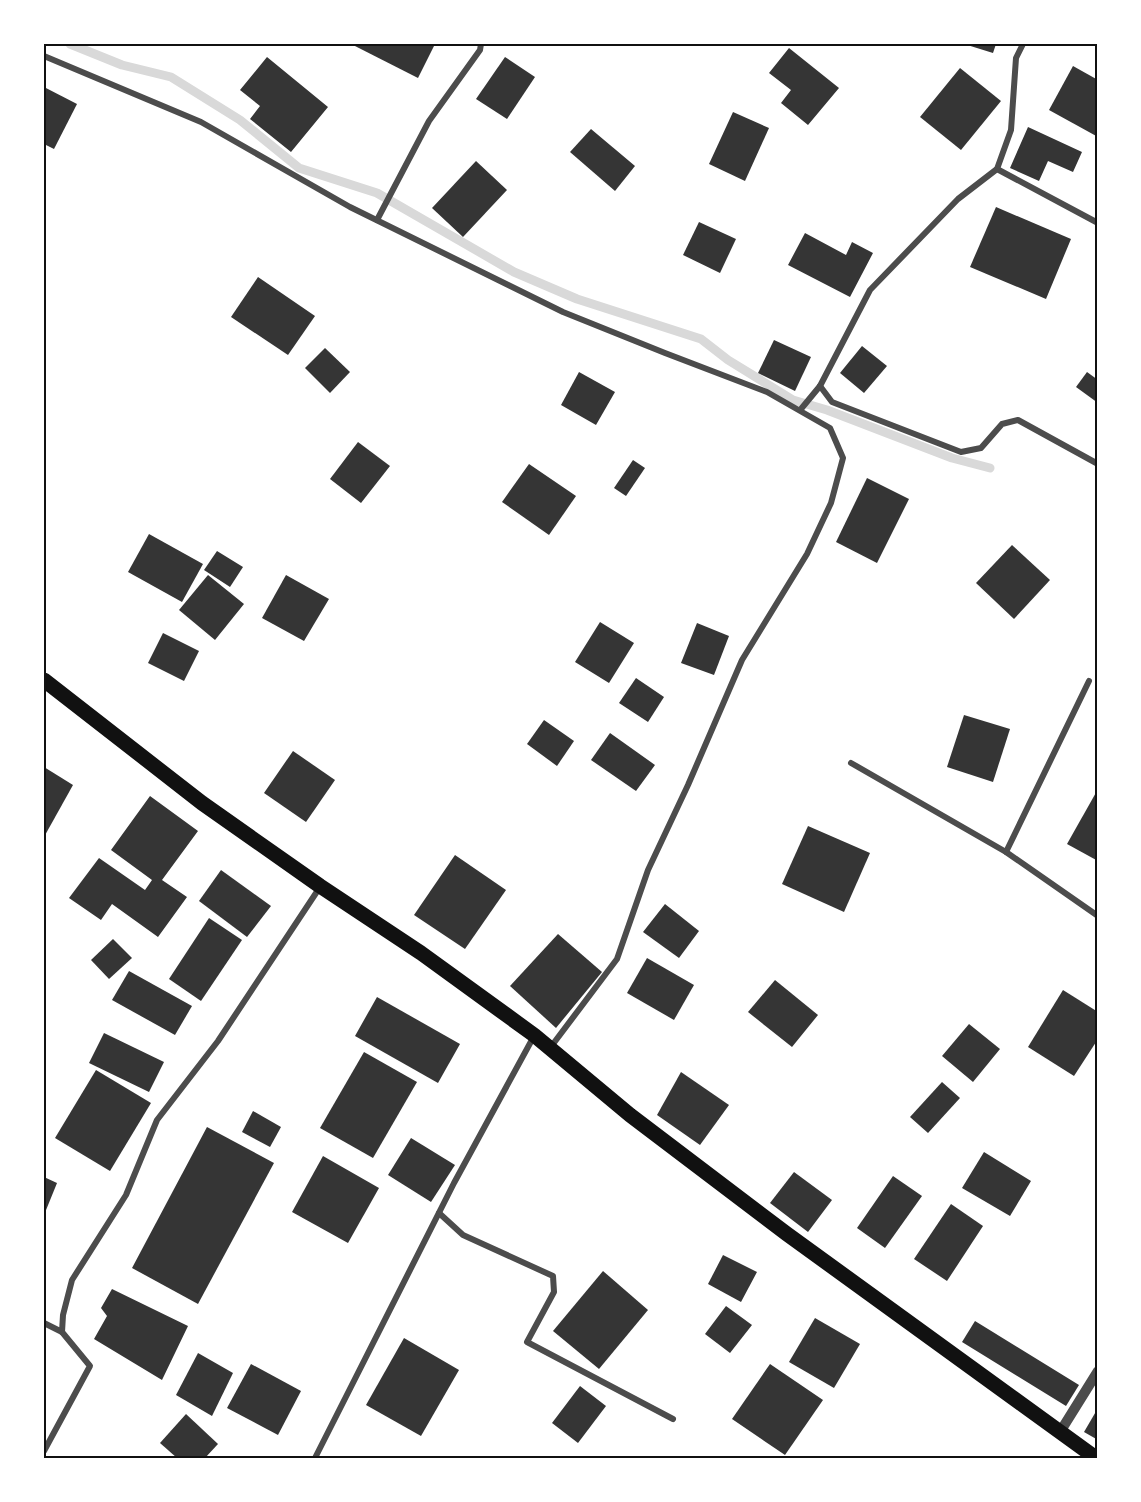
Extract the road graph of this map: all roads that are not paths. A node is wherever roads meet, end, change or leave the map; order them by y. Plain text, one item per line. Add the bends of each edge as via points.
1 (481, 44) edge
2 (1023, 44) edge
3 (44, 56) edge
4 (997, 169) junction
5 (377, 220) junction
6 (1098, 223) edge
7 (820, 386) junction
8 (801, 408) junction
9 (1098, 464) edge
10 (44, 680) edge
11 (1089, 681) dead end
12 (851, 764) dead end
13 (1006, 852) junction
14 (320, 886) junction
15 (1098, 916) edge
16 (534, 1035) junction
17 (550, 1048) junction
18 (439, 1213) junction
19 (44, 1323) edge
20 (62, 1332) junction
21 (1098, 1371) edge
22 (672, 1419) dead end
23 (1060, 1432) junction
24 (44, 1451) edge
25 (315, 1458) edge
26 (1096, 1458) edge

1 - 5 street via 429,121
2 - 4 street via 1016,58 1011,130
3 - 5 street via 201,122
4 - 6 street
4 - 7 street via 958,199 870,290
5 - 8 street via 563,312
7 - 8 street
7 - 9 street via 832,402 961,452 981,448 1002,424 1018,420
8 - 17 street via 830,428 843,458 831,503 807,554 742,660 656,850 617,959
10 - 14 main road via 202,802
11 - 13 street
12 - 13 street
13 - 15 street
14 - 16 main road
14 - 20 street via 218,1041 157,1120 126,1195 72,1280
16 - 17 main road
16 - 18 street
17 - 23 main road via 630,1115 796,1241
18 - 22 street via 463,1235 553,1276 554,1292 528,1342
18 - 25 street
19 - 20 street
20 - 24 street via 90,1366
21 - 23 street
23 - 26 main road

